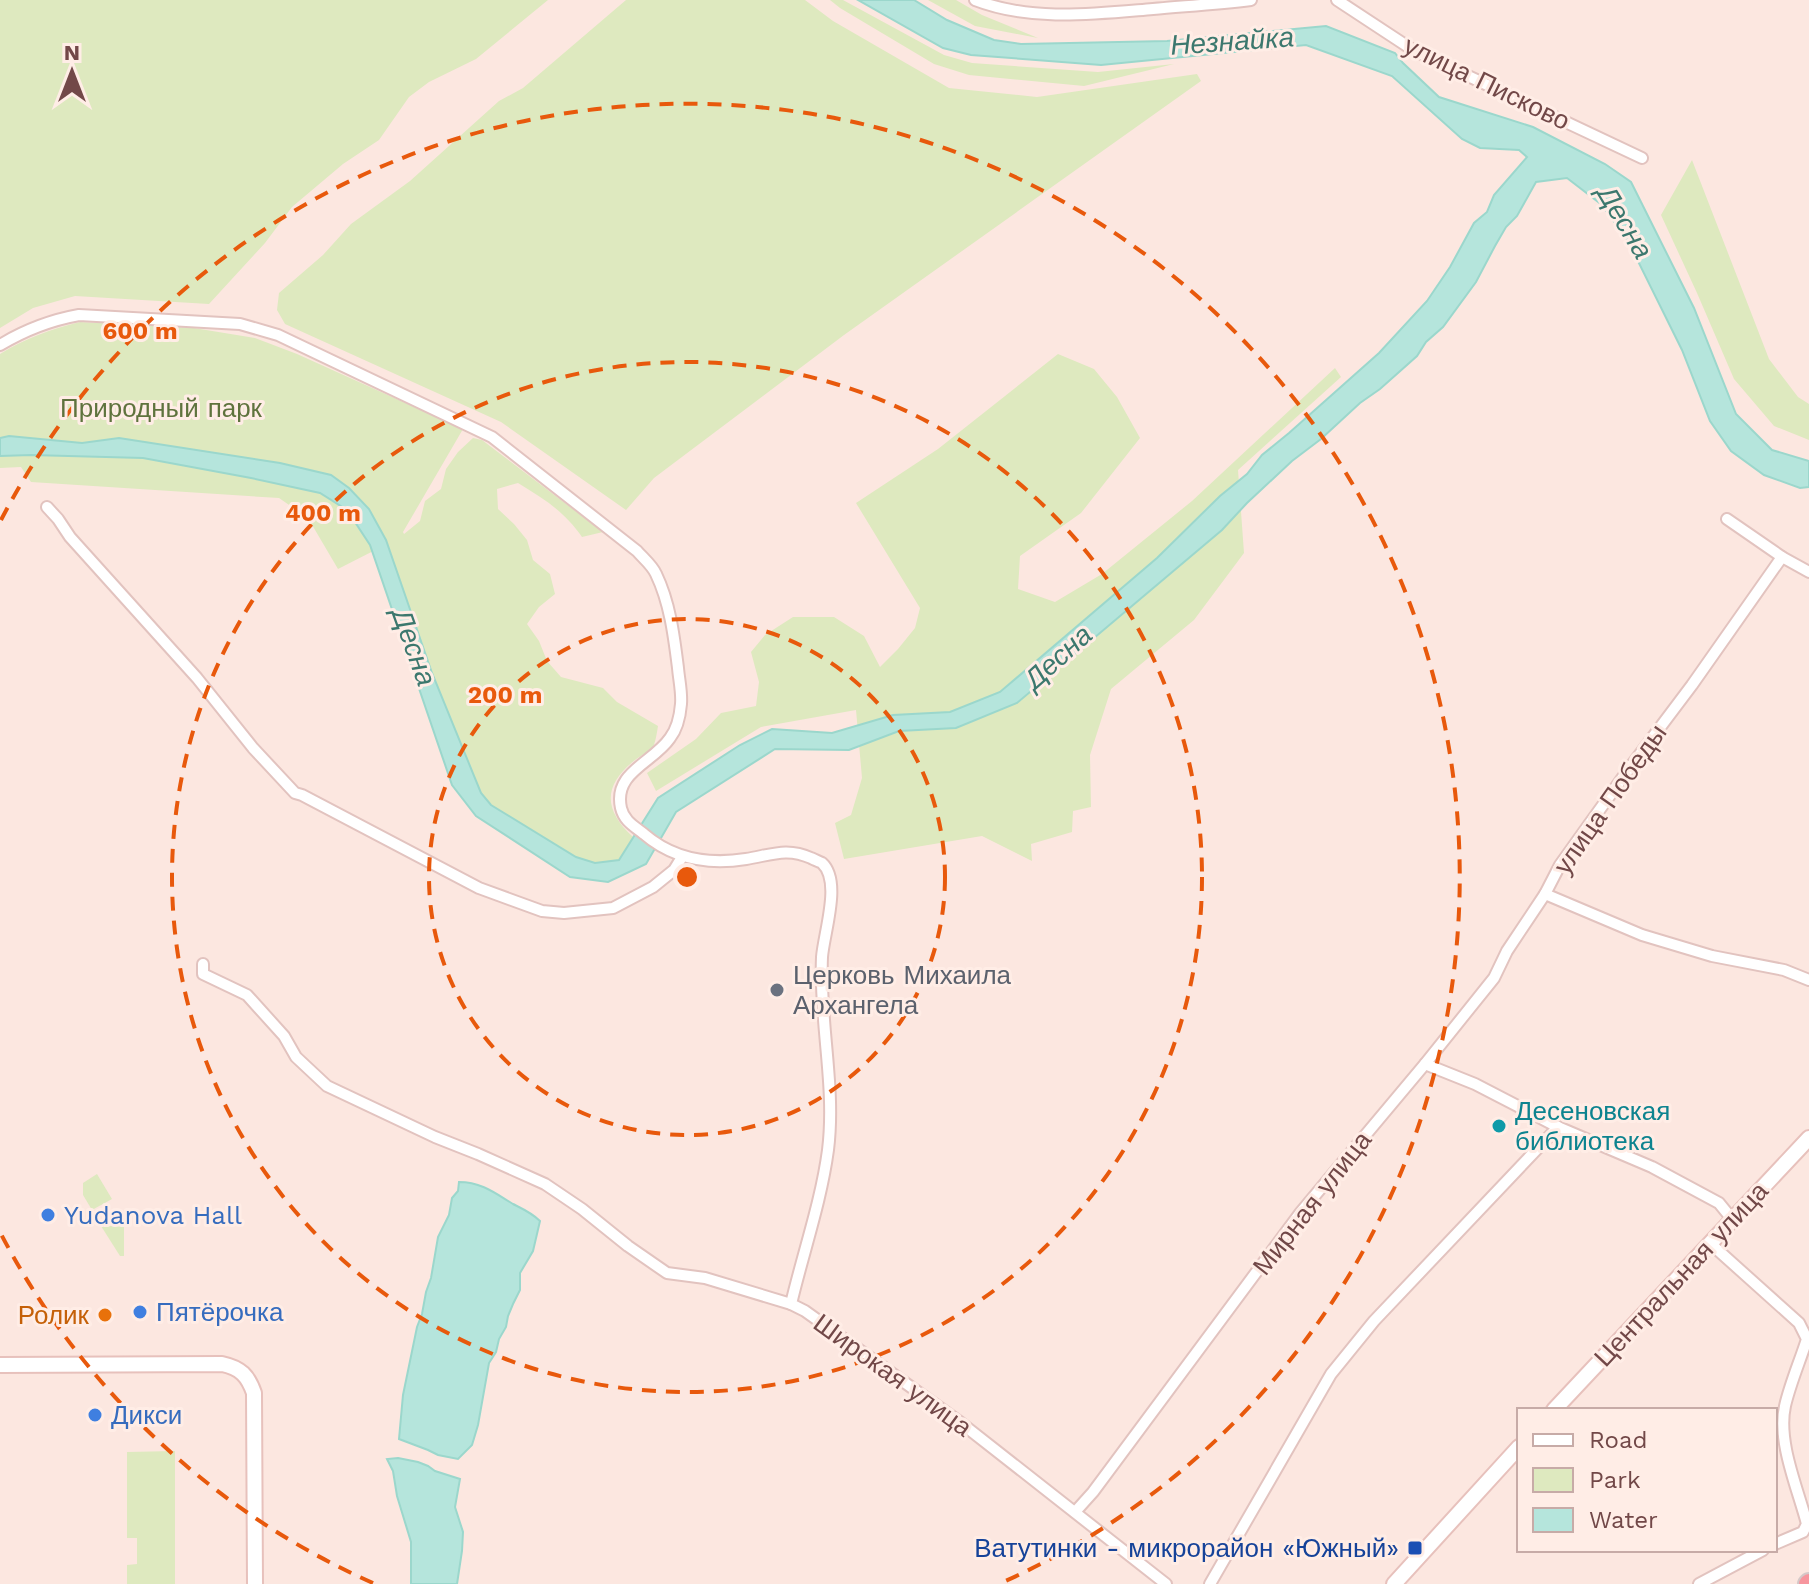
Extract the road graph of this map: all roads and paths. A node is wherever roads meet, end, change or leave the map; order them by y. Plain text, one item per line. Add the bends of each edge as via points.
1 (975, 0) edge
2 (1251, 0) edge
3 (1337, 0) edge
4 (1642, 158) dead end
5 (0, 345) edge
6 (47, 507) dead end
7 (1727, 519) dead end
8 (1782, 557) junction
9 (1809, 572) edge
10 (682, 857) junction
11 (1545, 894) junction
12 (203, 964) dead end
13 (1809, 980) edge
14 (1425, 1064) junction
15 (1558, 1127) junction
16 (1809, 1138) edge
17 (1732, 1219) junction
18 (1711, 1244) junction
19 (791, 1304) junction
20 (0, 1365) edge
21 (1556, 1408) edge
22 (1517, 1449) edge
23 (1075, 1512) junction
24 (1777, 1543) edge
25 (1759, 1552) edge
26 (255, 1584) edge
27 (1166, 1584) edge
28 (1210, 1584) edge
29 (1394, 1584) edge
30 (1699, 1584) edge

1 - 2 street via 1048,15 1083,15
3 - 4 street, улица Писково via 1413,50
5 - 10 street via 35,327 79,315 240,324 278,335 492,437 654,570 671,619 682,701 670,740 624,781 619,793 624,818 659,847
6 - 10 street via 295,793 479,888 542,911 613,908 653,887
7 - 8 street
8 - 9 street
8 - 11 street, улица Победы via 1560,865
10 - 19 street, Широкая улица via 744,859 783,851 821,863 831,876 822,974 831,1109 828,1151
11 - 13 street, улица Победы via 1642,935
11 - 14 street, Мирная улица via 1494,978
12 - 19 street via 203,974 247,995 296,1057 327,1086 545,1184 667,1273 705,1278
14 - 15 street
14 - 23 street, Мирная улица via 1301,1212
15 - 17 street via 1652,1167 1719,1203
15 - 28 street via 1374,1321 1331,1374
16 - 17 street, Центральная улица
17 - 18 street, Центральная улица
18 - 21 street, Центральная улица
18 - 24 street via 1799,1323 1807,1339 1784,1408 1784,1429 1807,1524 1803,1532
19 - 23 street, Широкая улица via 917,1390
20 - 26 street via 222,1364 249,1378 254,1393
22 - 29 street
23 - 27 street, Широкая улица
25 - 30 street

